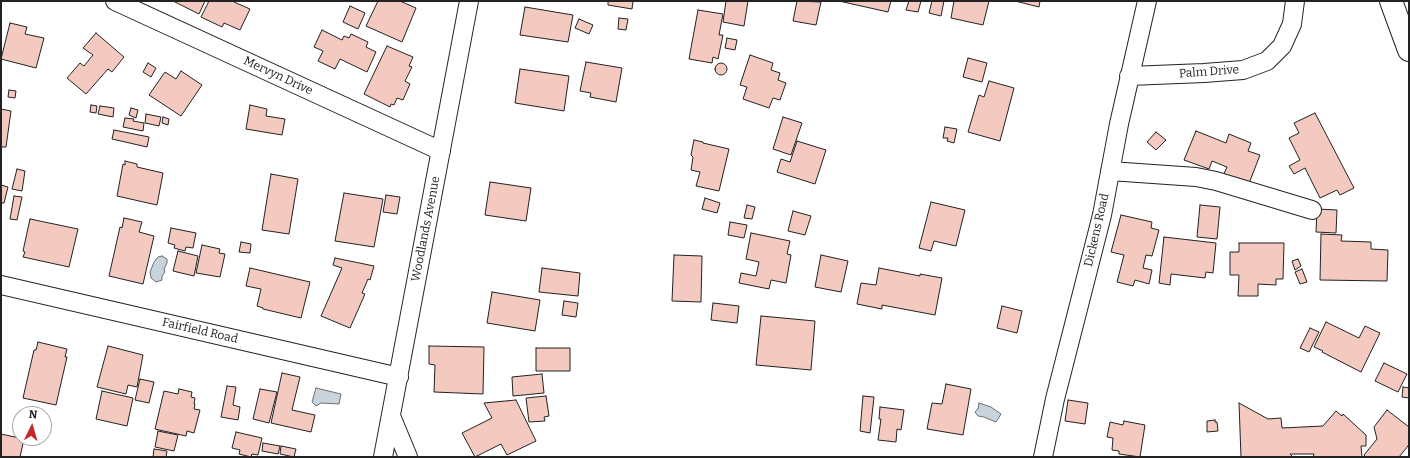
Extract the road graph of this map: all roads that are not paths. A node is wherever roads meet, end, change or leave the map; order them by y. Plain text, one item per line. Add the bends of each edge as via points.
1 (115, 1) edge
2 (469, 1) edge
3 (1147, 1) edge
4 (1294, 1) edge
5 (1391, 1) edge
6 (1409, 50) edge
7 (1130, 76) junction
8 (441, 151) junction
9 (1110, 171) junction
10 (1312, 210) dead end
11 (1, 285) edge
12 (399, 377) junction
13 (390, 416) junction
14 (383, 457) edge
15 (408, 457) edge
16 (1042, 457) edge

1 - 8 street, Mervyn Drive
2 - 8 street, Woodlands Avenue
3 - 7 street, Dickens Road
4 - 7 street, Palm Drive via 1292,24 1282,46 1267,61 1243,70
5 - 6 highway
7 - 9 street, Dickens Road
8 - 12 street, Woodlands Avenue
9 - 10 street via 1196,177
9 - 16 street, Dickens Road via 1102,214
11 - 12 street, Fairfield Road
12 - 13 street, Woodlands Avenue
13 - 14 street, Woodlands Avenue
13 - 15 street

